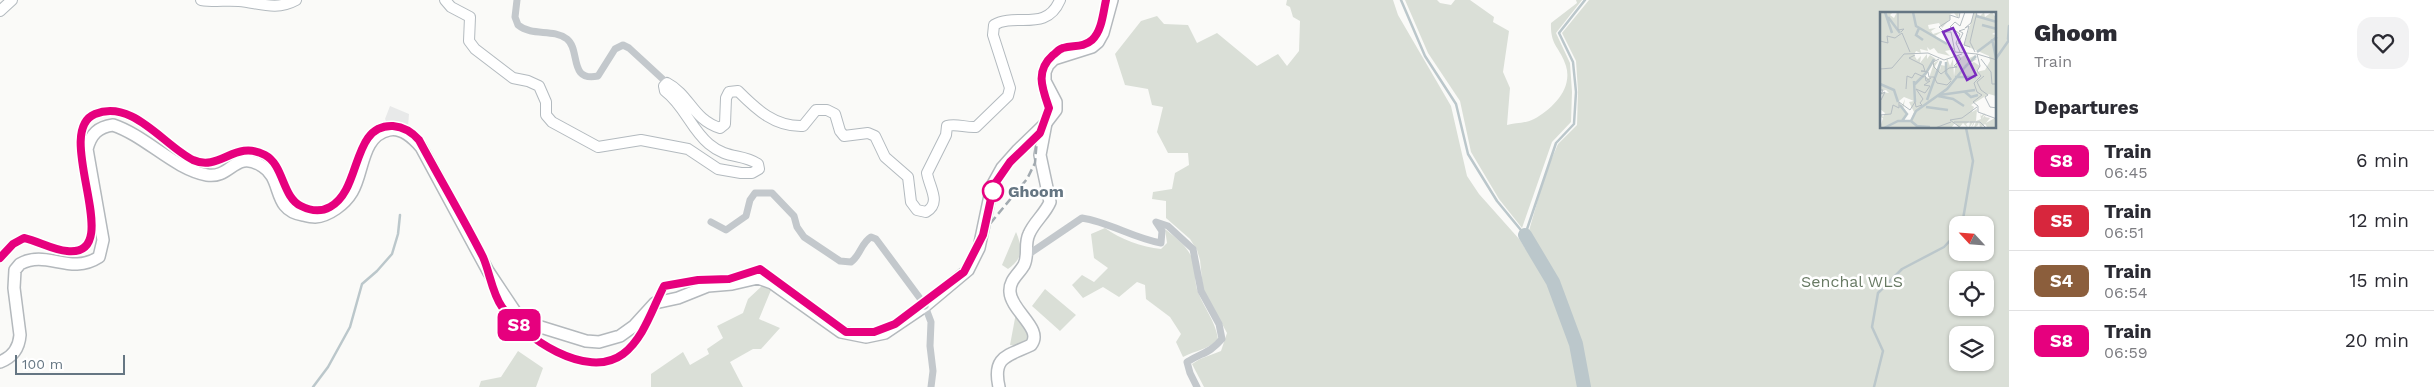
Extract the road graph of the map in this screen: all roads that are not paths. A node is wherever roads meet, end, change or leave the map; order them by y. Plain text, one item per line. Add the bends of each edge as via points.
1 (12, 0) edge
2 (200, 0) edge
3 (296, 0) edge
4 (445, 0) edge
5 (517, 0) edge
6 (1060, 0) edge
7 (1112, 0) edge
8 (0, 11) edge
9 (667, 83) junction
10 (1046, 123) junction
11 (711, 222) dead end
12 (1026, 256) junction
13 (924, 304) junction
14 (0, 362) edge
15 (931, 387) edge
16 (999, 387) edge
17 (1197, 387) edge

1 - 8 main road
2 - 3 main road via 242,1 270,7
4 - 9 main road via 470,17 469,41 475,50 513,78 539,86 546,102 546,115 582,140 603,147 641,140 688,149 718,169 752,173 759,169 752,160 724,155 708,143 665,91
5 - 9 street via 515,17 518,25 531,32 566,38 575,64 583,74 598,76 615,49 623,45
6 - 9 main road via 1046,18 1002,20 994,25 993,35 1010,88 1008,96 976,128 947,126 946,135 926,173 935,201 926,212 917,210 911,202 908,177 885,157 875,136 868,133 844,136 835,114 827,110 816,110 803,126 788,126 765,116 738,91 729,92 725,124 720,128 708,125
7 - 10 main road via 1098,42 1092,47 1054,59 1048,65 1045,81 1056,102 1056,110
10 - 12 main road via 1040,154 1050,202 1027,236
10 - 13 main road via 1002,168 992,186 979,248 968,270
11 - 13 street via 726,230 746,216 755,192 772,193 794,216 804,237 840,261 850,262 857,258 866,240 876,239
12 - 16 main road via 1010,288 1011,297 1035,335 1031,345 1010,353 999,363 996,372
12 - 17 street via 1082,218 1161,243 1162,232 1156,222 1168,226 1193,248 1201,291 1220,324 1222,339 1211,351 1187,362
13 - 14 main road via 885,333 854,336 841,332 772,283 758,278 708,286 655,303 620,336 586,342 531,324 518,316 488,271 421,147 405,133 388,130 375,137 367,149 351,194 336,208 315,217 296,214 283,205 271,176 260,164 245,160 236,162 224,173 210,176 198,173 145,140 113,125 98,129 87,149 103,240 99,257 80,266 35,259 20,264 14,278 19,344 11,357
13 - 15 street via 931,322

